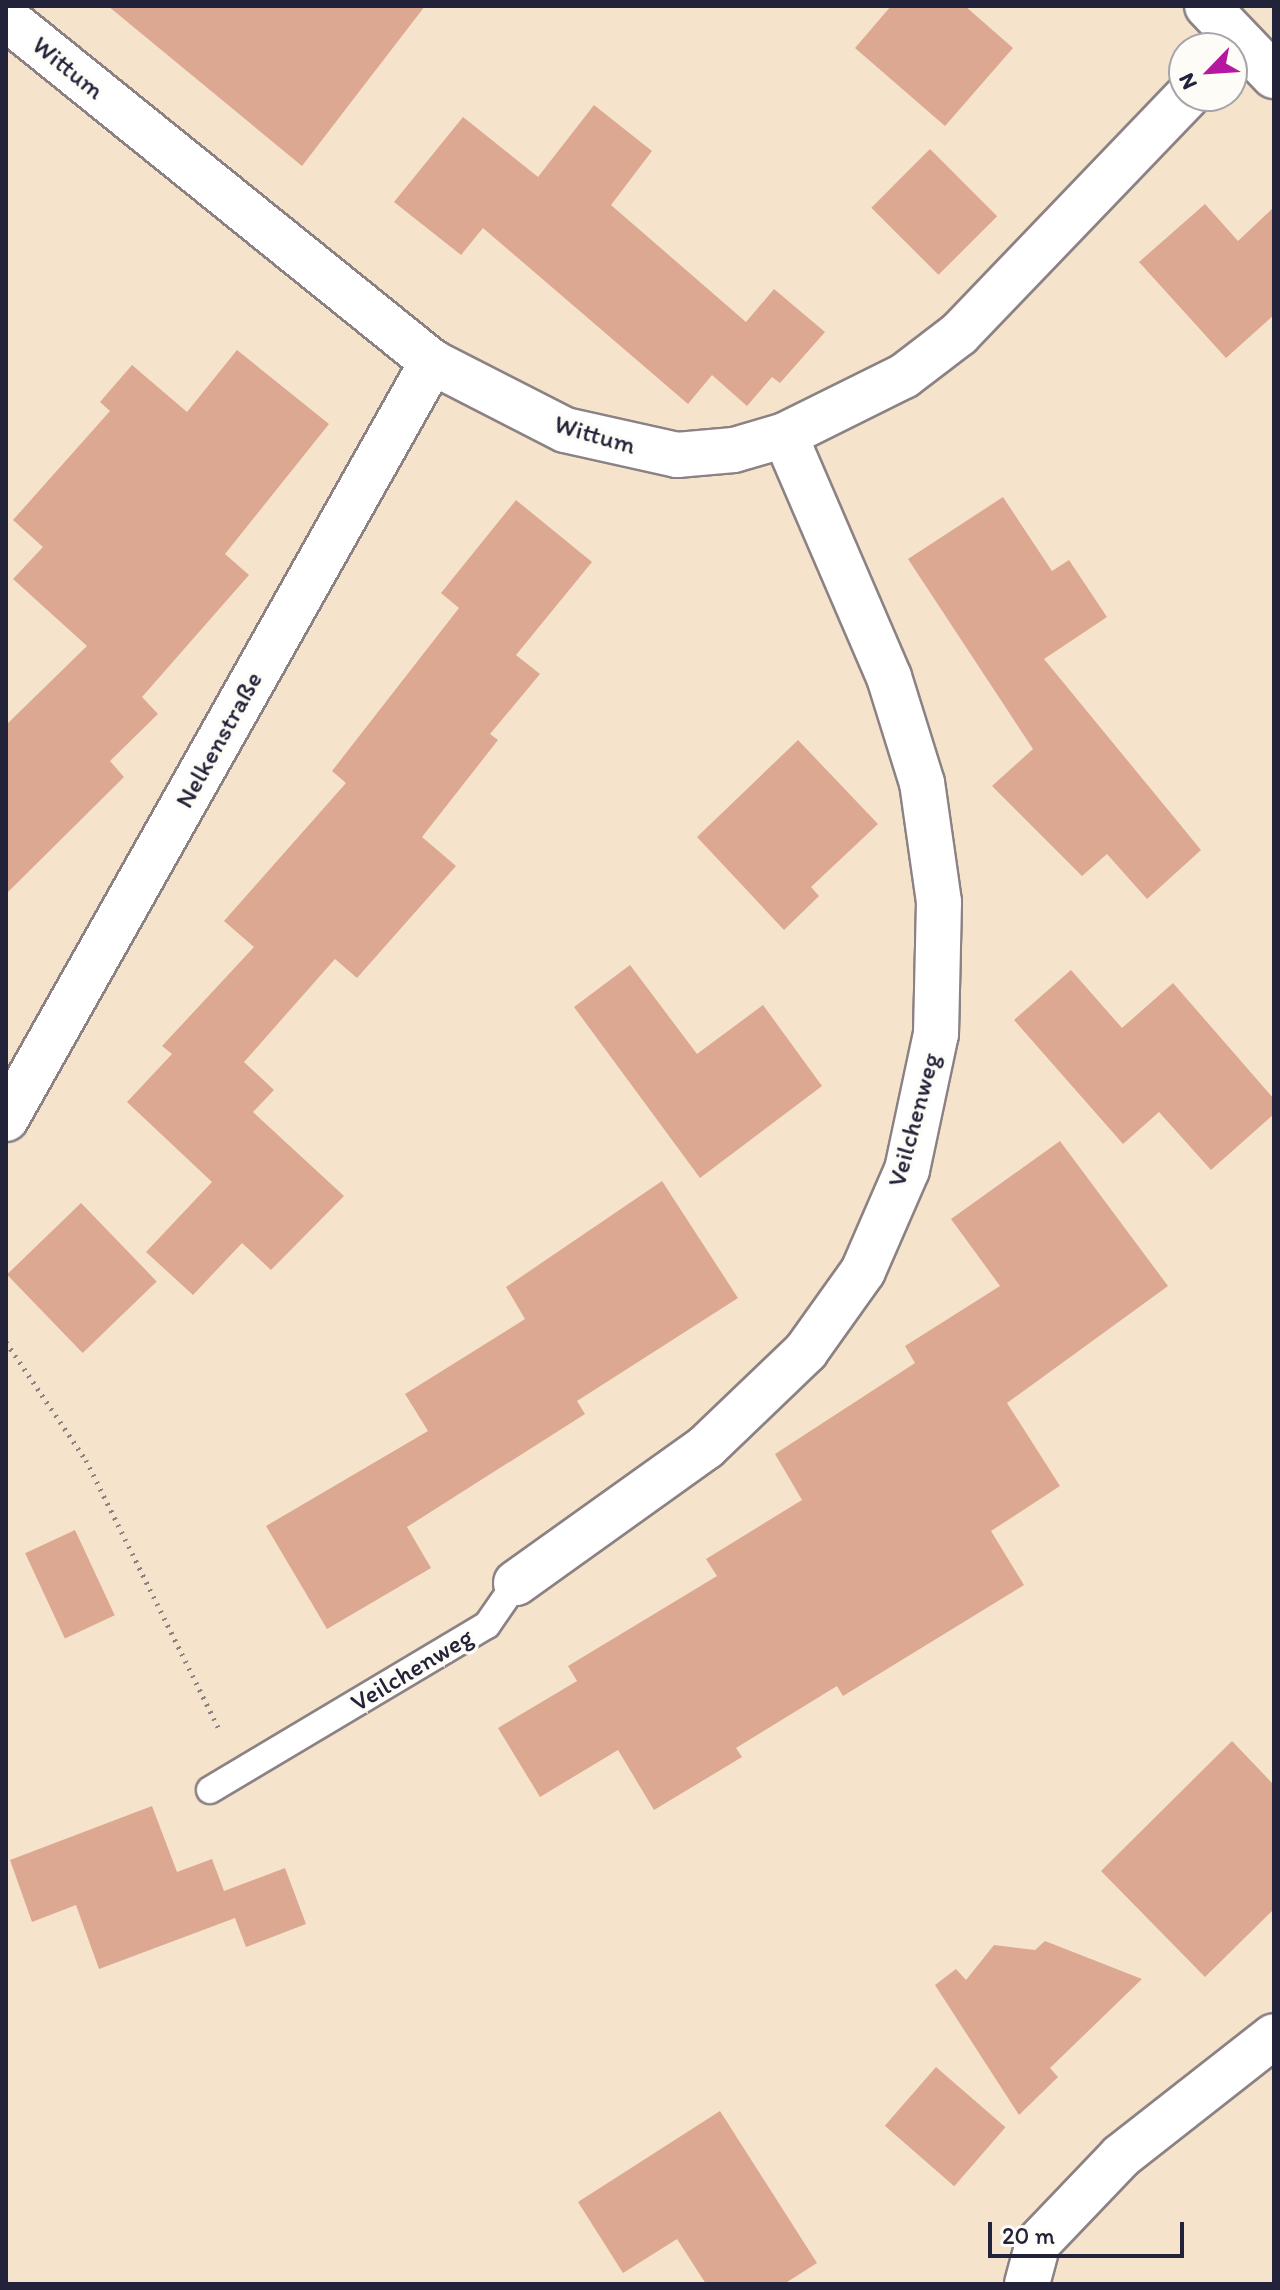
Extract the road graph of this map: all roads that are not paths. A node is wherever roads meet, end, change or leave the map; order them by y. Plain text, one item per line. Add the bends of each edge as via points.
1 (1207, 6) edge
2 (6, 18) edge
3 (1226, 32) edge
4 (1248, 55) edge
5 (1274, 76) edge
6 (1172, 112) edge
7 (432, 362) junction
8 (785, 435) junction
9 (6, 1119) edge
10 (516, 1583) joint
11 (210, 1790) dead end
12 (1274, 2036) edge
13 (1027, 2284) edge

1 - 3 street
2 - 7 street, Wittum
4 - 5 street
6 - 8 street, Wittum via 959,334 904,376
7 - 8 street, Wittum via 506,404 615,445 677,455 734,450
7 - 9 street, Nelkenstraße
8 - 10 street, Veilchenweg via 889,677 922,783 939,902 936,1034 907,1170 863,1271 806,1351 706,1447
10 - 11 lane, Veilchenweg via 487,1625
12 - 13 street via 1121,2156 1038,2243

